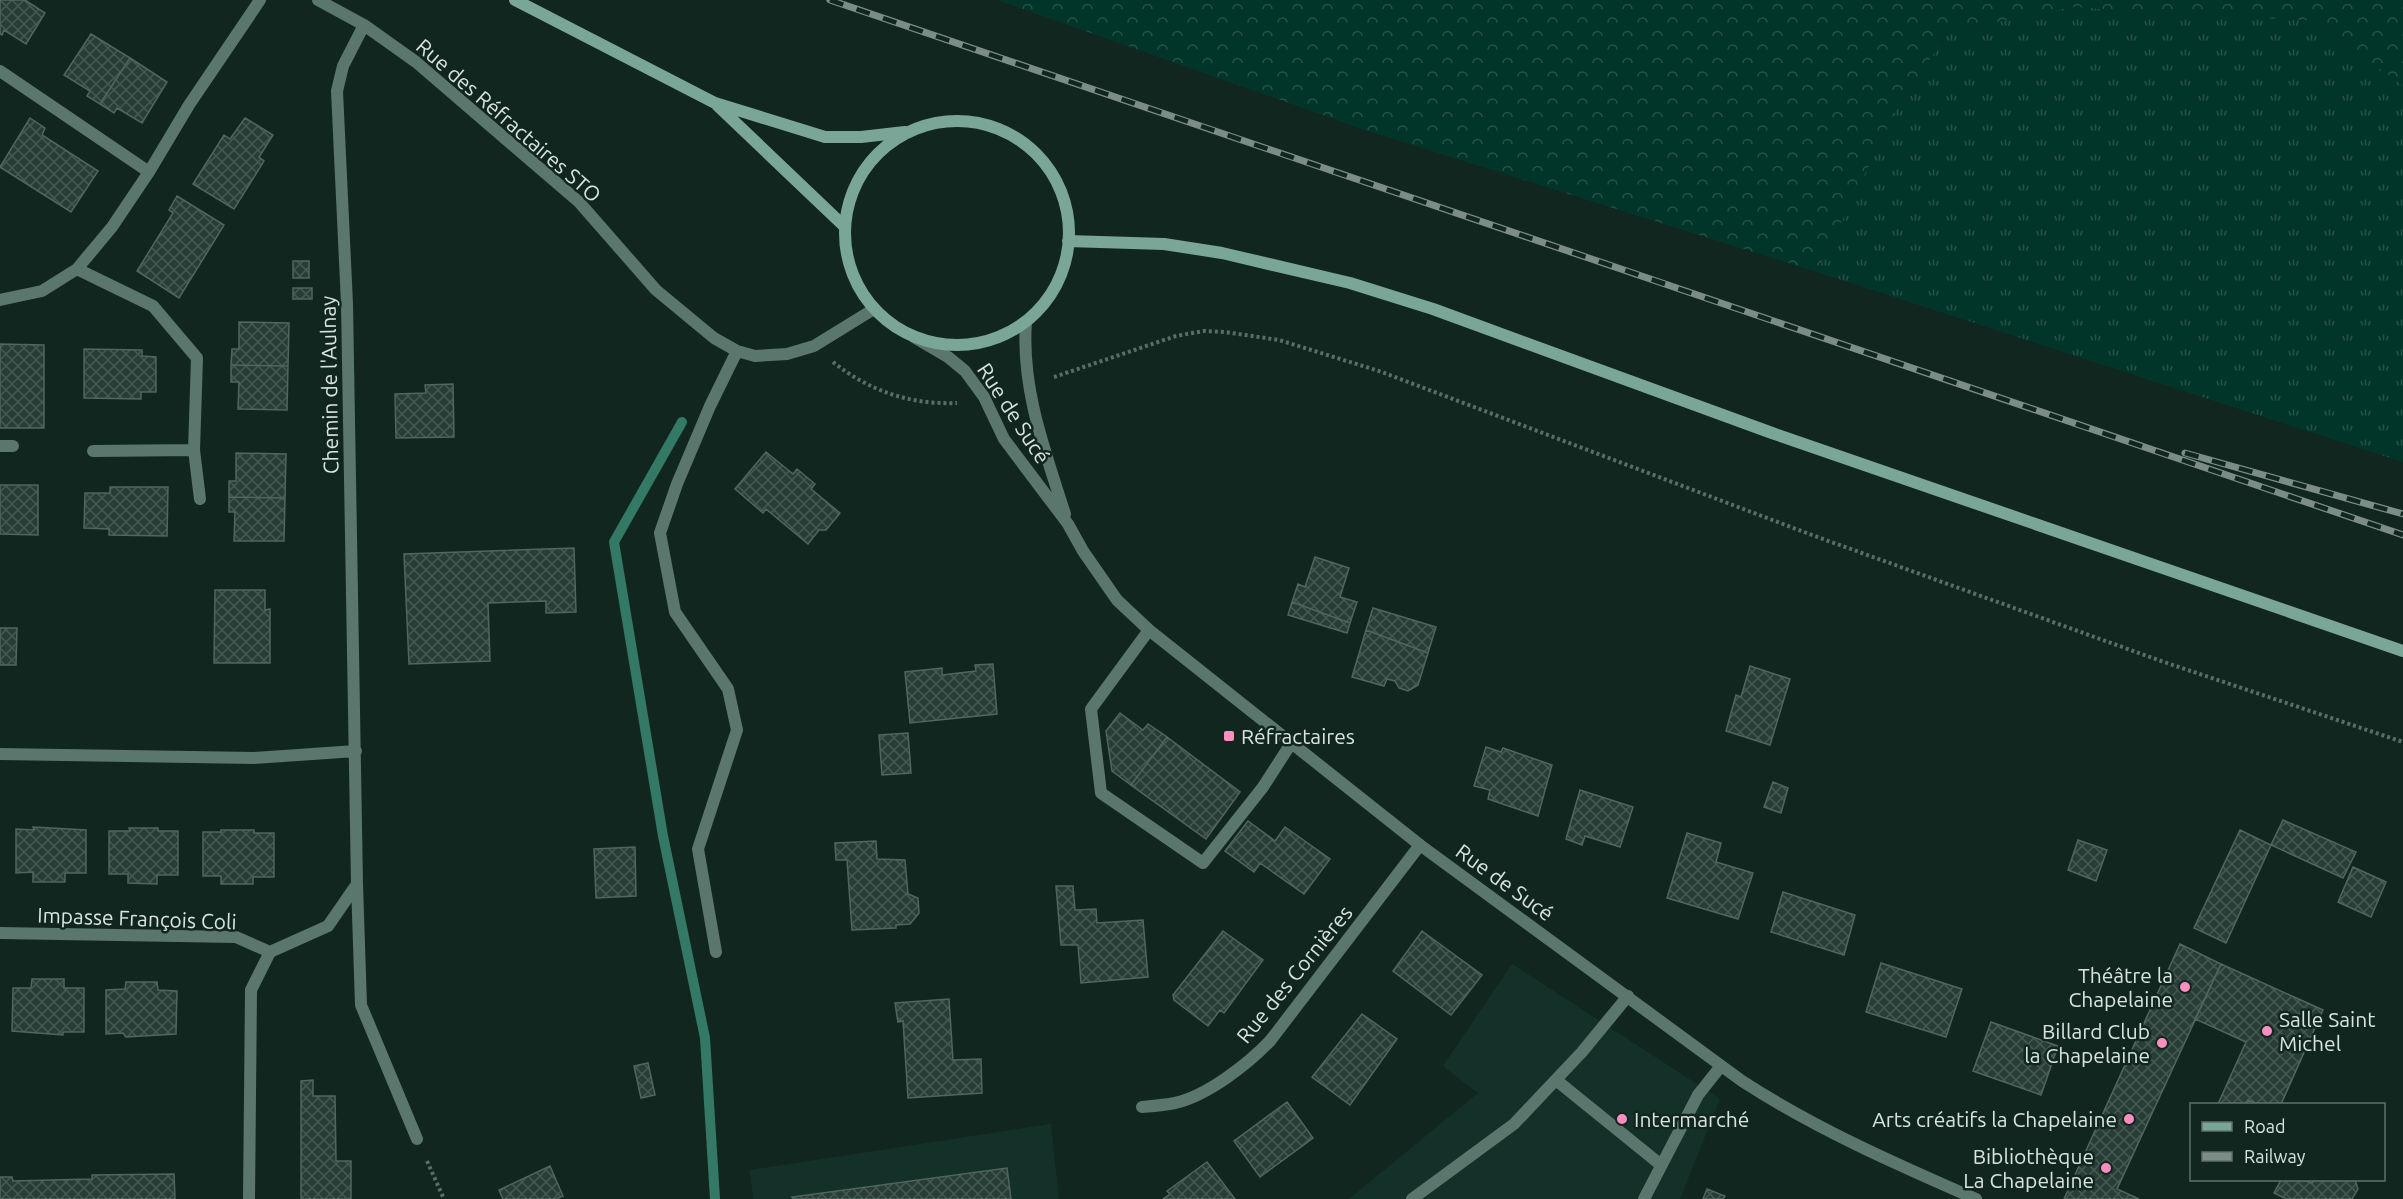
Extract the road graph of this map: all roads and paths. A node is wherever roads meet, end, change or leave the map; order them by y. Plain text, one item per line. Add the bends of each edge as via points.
1 (260, 0) edge
2 (318, 0) edge
3 (515, 0) edge
4 (364, 25) junction
5 (0, 71) edge
6 (715, 103) junction
7 (909, 132) junction
8 (149, 172) junction
9 (845, 227) junction
10 (1068, 241) junction
11 (76, 268) junction
12 (0, 300) edge
13 (874, 309) junction
14 (1026, 322) junction
15 (914, 337) junction
16 (814, 346) junction
17 (737, 351) junction
18 (1029, 385) junction
19 (984, 397) junction
20 (0, 446) edge
21 (13, 446) dead end
22 (194, 450) junction
23 (93, 451) dead end
24 (200, 499) dead end
25 (1068, 524) junction
26 (1149, 630) junction
27 (2403, 651) edge
28 (1292, 742) junction
29 (2403, 742) edge
30 (356, 751) junction
31 (0, 754) edge
32 (1420, 845) junction
33 (357, 884) junction
34 (0, 933) edge
35 (270, 952) junction
36 (716, 952) dead end
37 (1628, 996) junction
38 (1721, 1066) junction
39 (1556, 1080) junction
40 (1142, 1107) dead end
41 (417, 1139) joint
42 (1661, 1166) junction
43 (249, 1199) edge
44 (444, 1199) edge
45 (1412, 1199) edge
46 (1644, 1199) edge
47 (1976, 1199) edge

1 - 8 street
2 - 4 street, Rue des Réfractaires STO
3 - 6 main road
4 - 17 street, Rue des Réfractaires STO via 416,62 579,202 656,290 714,338
4 - 30 street, Chemin de l'Aulnay via 343,66 337,91 347,304
5 - 8 street
6 - 7 main road via 825,137
6 - 9 main road
7 - 9 main road via 894,140 869,164 852,194
7 - 10 main road via 950,121 991,126 1011,135 1043,162 1054,179 1063,199
8 - 11 street via 112,228
9 - 13 main road via 851,271
10 - 14 main road via 1056,285
10 - 27 main road via 1164,244 1222,253 1298,270 1433,309 1772,433
11 - 12 street via 42,291
11 - 22 street via 153,306 196,358
13 - 15 main road
13 - 16 street, Rue des Réfractaires STO
14 - 15 main road via 984,342 937,344
14 - 18 street, Rue de Sucé
15 - 19 street, Rue de Sucé via 965,371
16 - 17 street, Rue des Réfractaires STO via 771,356
16 - 19 path via 861,380 889,394 937,404
17 - 36 street via 710,406 660,533 675,612 729,689 737,730 698,849
18 - 25 street, Rue de Sucé
18 - 29 path via 1176,336 1204,331 1279,340 1379,371 1812,535 2139,653
19 - 25 street, Rue de Sucé via 1004,439
20 - 21 street
22 - 23 street
22 - 24 street
25 - 26 street, Rue de Sucé via 1117,600
26 - 28 street, Rue de Sucé
26 - 28 street via 1091,709 1101,793 1203,863 1263,788
28 - 32 street, Rue de Sucé
30 - 31 street via 254,758
30 - 33 street, Chemin de l'Aulnay
32 - 37 street, Rue de Sucé
32 - 40 street, Rue des Cornières via 1255,1056 1201,1093 1176,1103
33 - 35 street via 328,926
33 - 41 street, Chemin de l'Aulnay via 361,1005
34 - 35 street, Impasse François Coli via 236,937
35 - 43 street via 251,990
37 - 38 street, Rue de Sucé
37 - 39 street
38 - 42 street via 1698,1095
38 - 47 street, Rue de Sucé via 1776,1103 1830,1132
39 - 42 street
39 - 45 street via 1514,1124
41 - 44 path
42 - 46 street

